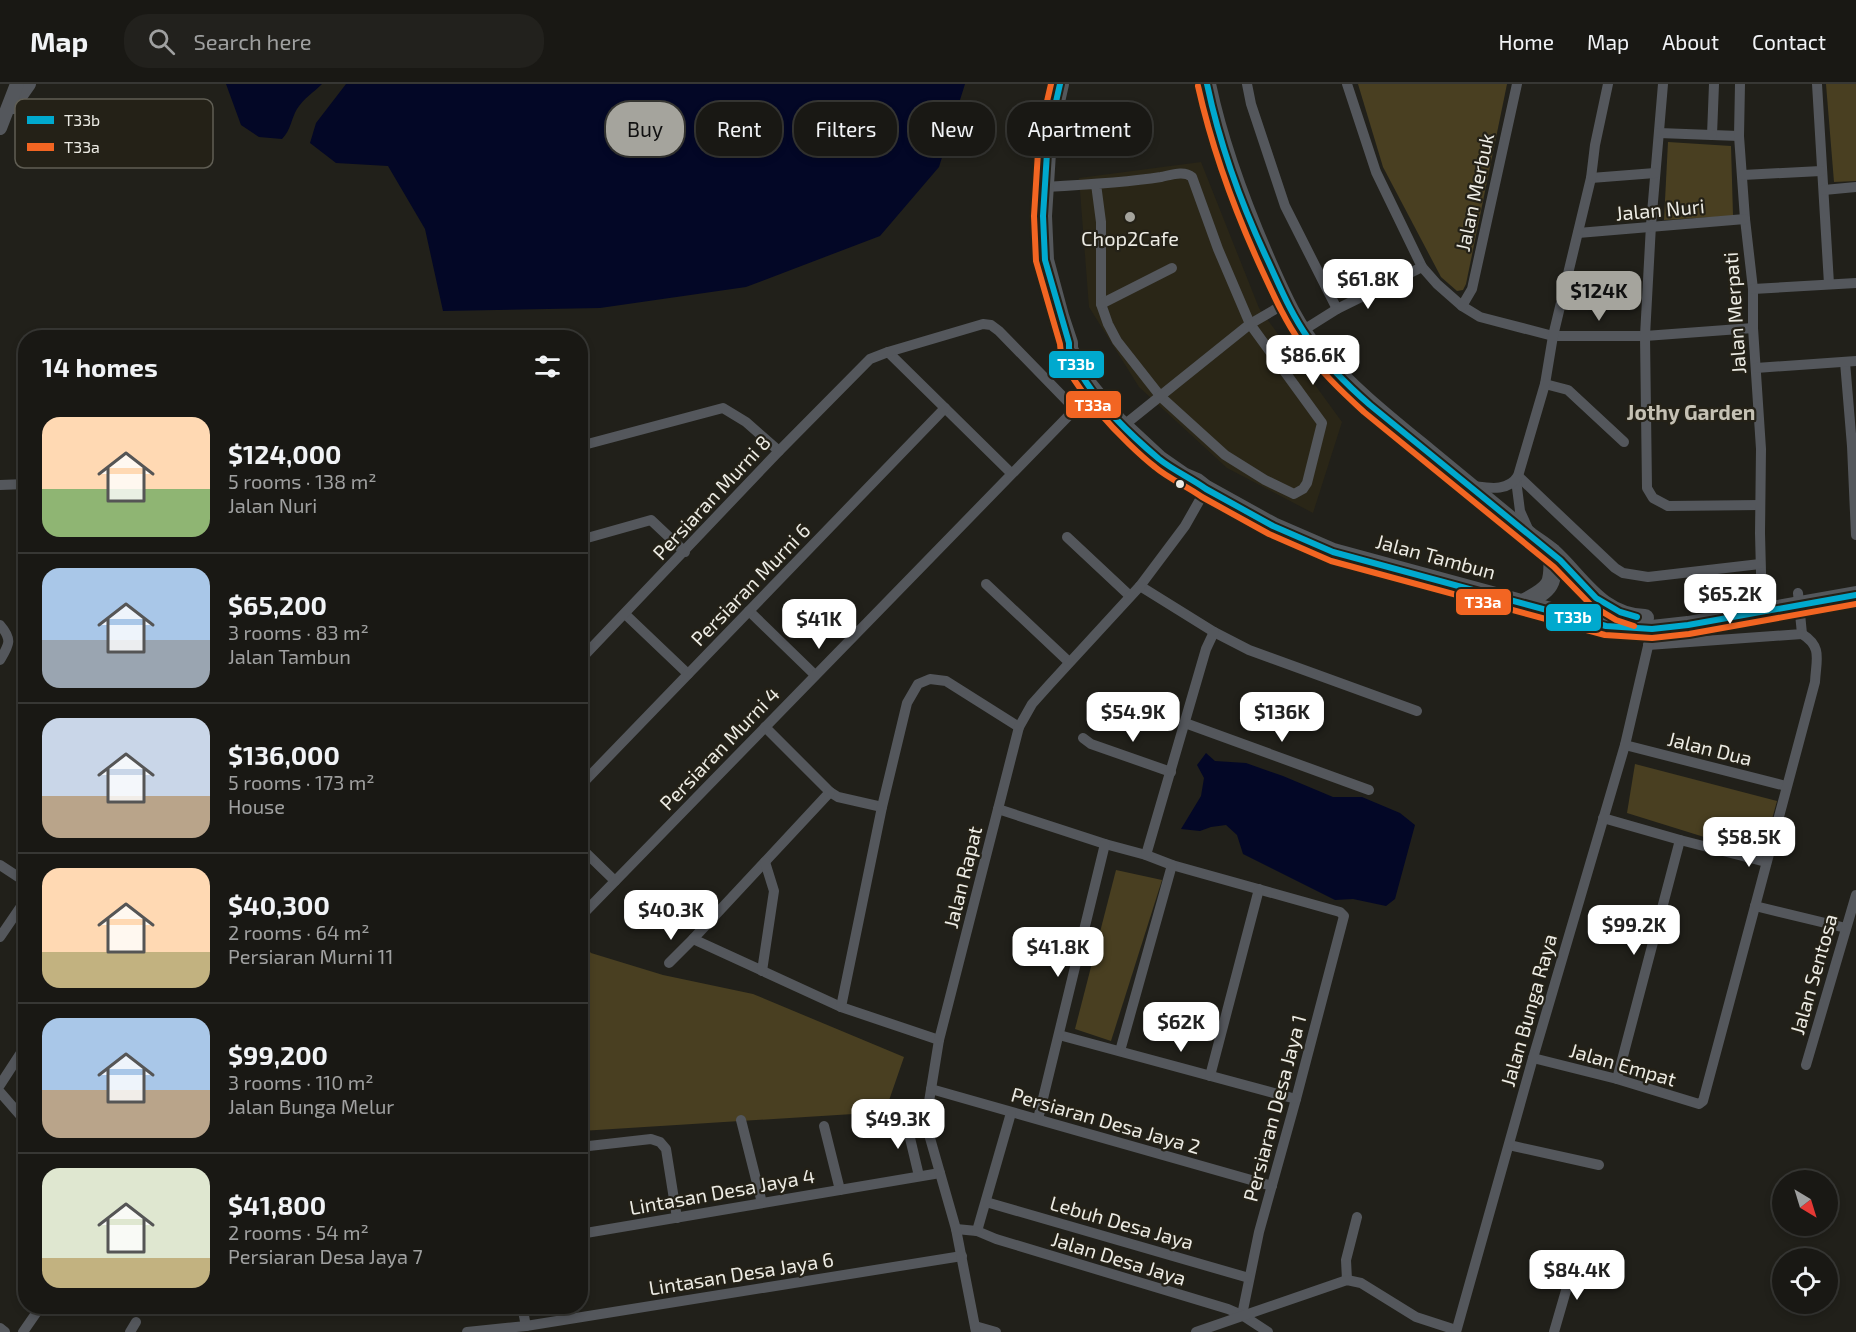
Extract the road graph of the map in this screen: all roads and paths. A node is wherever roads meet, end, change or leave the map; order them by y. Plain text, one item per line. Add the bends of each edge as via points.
1 (17, 84) edge
2 (29, 84) edge
3 (1060, 84) edge
4 (1207, 84) edge
5 (1247, 84) edge
6 (1347, 84) edge
7 (1517, 84) edge
8 (1608, 84) edge
9 (1663, 84) edge
10 (1714, 84) edge
11 (1740, 84) edge
12 (1816, 84) edge
13 (19, 99) edge
14 (15, 104) edge
15 (3, 122) edge
16 (1659, 133) junction
17 (1712, 135) junction
18 (1739, 136) junction
19 (1821, 171) junction
20 (1655, 173) junction
21 (1743, 175) junction
22 (1591, 178) junction
23 (1096, 184) junction
24 (1856, 187) edge
25 (1044, 188) junction
26 (1824, 190) junction
27 (1745, 219) junction
28 (1651, 228) junction
29 (1578, 233) junction
30 (1422, 267) junction
31 (1172, 268) dead end
32 (1856, 283) edge
33 (1829, 284) junction
34 (1753, 289) junction
35 (1286, 303) junction
36 (1101, 304) junction
37 (1462, 306) junction
38 (1337, 309) junction
39 (1250, 324) junction
40 (1753, 328) junction
41 (1302, 331) junction
42 (1553, 336) junction
43 (1645, 336) junction
44 (1070, 348) junction
45 (888, 352) junction
46 (1850, 362) edge
47 (1756, 368) junction
48 (1545, 384) junction
49 (1161, 397) junction
50 (1078, 406) junction
51 (945, 408) junction
52 (1124, 422) junction
53 (1624, 442) dead end
54 (588, 444) edge
55 (1854, 446) edge
56 (779, 451) junction
57 (1011, 473) junction
58 (1517, 478) junction
59 (18, 484) edge
60 (0, 485) edge
61 (1201, 485) junction
62 (1469, 486) junction
63 (1760, 505) junction
64 (1856, 535) edge
65 (1067, 537) dead end
66 (588, 538) edge
67 (1533, 538) junction
68 (685, 552) junction
69 (1552, 552) junction
70 (1760, 564) junction
71 (986, 584) dead end
72 (1856, 584) edge
73 (1140, 586) junction
74 (1856, 595) edge
75 (1130, 596) junction
76 (1799, 600) junction
77 (1523, 603) junction
78 (1762, 606) junction
79 (749, 611) junction
80 (625, 614) junction
81 (0, 625) edge
82 (1214, 632) junction
83 (1802, 634) junction
84 (1650, 637) junction
85 (588, 652) edge
86 (0, 660) edge
87 (1069, 662) junction
88 (688, 674) junction
89 (815, 675) junction
90 (1417, 711) dead end
91 (1185, 723) junction
92 (765, 727) junction
93 (1019, 727) junction
94 (1083, 738) dead end
95 (1625, 745) junction
96 (1171, 772) junction
97 (588, 778) edge
98 (1786, 786) junction
99 (1369, 790) dead end
100 (830, 792) junction
101 (882, 807) junction
102 (998, 809) junction
103 (1603, 818) junction
104 (1680, 840) junction
105 (1105, 844) junction
106 (588, 855) edge
107 (1146, 855) junction
108 (1766, 861) junction
109 (765, 862) junction
110 (0, 865) edge
111 (1172, 865) junction
112 (18, 877) edge
113 (615, 882) junction
114 (1259, 889) junction
115 (1856, 894) edge
116 (1755, 906) junction
117 (588, 909) edge
118 (18, 911) edge
119 (1846, 928) junction
120 (0, 938) edge
121 (693, 939) junction
122 (669, 963) dead end
123 (762, 971) junction
124 (842, 1007) junction
125 (1059, 1035) junction
126 (939, 1040) junction
127 (1120, 1052) junction
128 (18, 1057) edge
129 (1533, 1058) junction
130 (1806, 1065) dead end
131 (1210, 1076) junction
132 (1617, 1079) junction
133 (0, 1084) edge
134 (930, 1089) junction
135 (0, 1092) edge
136 (1296, 1099) junction
137 (18, 1113) edge
138 (1011, 1113) junction
139 (905, 1117) dead end
140 (1038, 1119) junction
141 (741, 1120) dead end
142 (824, 1126) dead end
143 (1509, 1145) junction
144 (588, 1146) edge
145 (1599, 1165) dead end
146 (940, 1173) junction
147 (919, 1176) junction
148 (1272, 1186) junction
149 (840, 1190) junction
150 (986, 1202) junction
151 (762, 1203) junction
152 (1357, 1217) dead end
153 (676, 1218) junction
154 (957, 1229) junction
155 (977, 1231) junction
156 (588, 1233) edge
157 (962, 1256) junction
158 (1574, 1263) dead end
159 (1249, 1278) junction
160 (1347, 1280) junction
161 (35, 1314) edge
162 (523, 1314) edge
163 (1242, 1315) junction
164 (136, 1322) dead end
165 (525, 1326) junction
166 (0, 1328) edge
167 (975, 1329) edge
168 (1456, 1331) edge
169 (5, 1332) edge
170 (23, 1332) edge
171 (130, 1332) edge
172 (467, 1332) edge
173 (996, 1332) edge
174 (1197, 1332) edge
175 (1268, 1332) edge
176 (1554, 1332) edge

1 - 15 street
2 - 13 street
3 - 25 main road, Jalan Tambun via 1048,137
4 - 35 main road, Jalan Tambun via 1215,122 1253,231
5 - 38 street via 1285,206
6 - 30 street via 1376,172
7 - 37 street, Jalan Merbuk via 1472,290
8 - 22 street
9 - 16 street
10 - 17 street
11 - 18 street, Jalan Merpati
12 - 19 street
14 - 15 street
16 - 17 street
16 - 20 street
17 - 18 street
18 - 21 street, Jalan Merpati
19 - 21 street
19 - 26 street
20 - 22 street
20 - 28 street
21 - 27 street, Jalan Merpati
22 - 29 street
23 - 25 street
23 - 36 street via 1101,222
23 - 39 street via 1188,173
24 - 26 street
25 - 44 main road, Jalan Tambun via 1045,260
26 - 33 street
27 - 28 street, Jalan Nuri
27 - 34 street, Jalan Merpati
28 - 29 street, Jalan Nuri
28 - 43 street
29 - 42 street
30 - 37 street
30 - 38 street
31 - 36 street
32 - 33 street
33 - 34 street
34 - 40 street, Jalan Merpati
35 - 39 street
35 - 41 main road, Jalan Tambun
36 - 49 street via 1117,341
37 - 42 street via 1480,318
38 - 41 street
39 - 49 street
39 - 49 street via 1323,428 1303,489 1294,494 1225,455
40 - 43 street
40 - 47 street, Jalan Merpati
41 - 62 main road, Jalan Tambun via 1374,408
42 - 43 street
42 - 48 street
43 - 63 street via 1647,488 1653,498 1668,506
44 - 50 main road via 1084,391
44 - 52 main road, Jalan Tambun via 1086,382
45 - 50 street via 991,325
45 - 51 street
45 - 56 street, Persiaran Murni 8 via 870,359
46 - 47 street
46 - 55 street
47 - 63 street, Jalan Merpati
48 - 53 street via 1570,392
48 - 58 street
49 - 52 street
50 - 52 main road via 1092,401
50 - 57 street, Persiaran Murni 4
51 - 57 street
51 - 79 street, Persiaran Murni 6
52 - 61 main road, Jalan Tambun via 1160,460
54 - 56 street via 723,408
55 - 64 street
56 - 68 street, Persiaran Murni 8
57 - 89 street, Persiaran Murni 4
58 - 62 street via 1500,488
58 - 67 street via 1520,511
58 - 70 street via 1623,573 1656,577
59 - 60 street
61 - 73 street, Jalan Rapat via 1185,526
61 - 77 main road, Jalan Tambun via 1273,526 1333,552
62 - 67 main road, Jalan Tambun
63 - 70 street, Jalan Merpati
65 - 75 street
66 - 68 street via 651,520
67 - 69 main road, Jalan Tambun
68 - 80 street, Persiaran Murni 8
69 - 77 main road via 1550,585
69 - 78 main road, Jalan Tambun via 1591,594 1621,614 1672,617
70 - 78 street, Jalan Merpati
71 - 87 street
72 - 76 main road, Jalan Tambun
73 - 75 street, Jalan Rapat
73 - 82 street
74 - 76 main road, Jalan Tambun
75 - 87 street, Jalan Rapat
76 - 78 main road, Jalan Tambun
76 - 83 street
77 - 84 main road, Jalan Tambun
78 - 84 main road, Jalan Tambun
79 - 88 street, Persiaran Murni 6
79 - 89 street
80 - 85 street, Persiaran Murni 8
80 - 88 street
81 - 86 street via 9,640
82 - 90 street via 1249,650
82 - 91 street
83 - 84 street
83 - 98 street via 1812,640 1817,650 1815,682
84 - 95 street, Jalan Bunga Raya
87 - 93 street, Jalan Rapat via 1032,704
88 - 97 street, Persiaran Murni 6
89 - 92 street, Persiaran Murni 4
91 - 96 street
91 - 99 street
92 - 100 street
92 - 113 street, Persiaran Murni 4
93 - 101 street via 946,681 930,679 918,684 907,703
93 - 102 street, Jalan Rapat
94 - 96 street
95 - 98 street, Jalan Dua
95 - 103 street, Jalan Bunga Raya
96 - 107 street
98 - 108 street
100 - 101 street
100 - 109 street
101 - 124 street
102 - 105 street
102 - 126 street, Jalan Rapat
103 - 104 street
103 - 129 street, Jalan Bunga Raya
104 - 108 street
104 - 132 street
105 - 107 street
105 - 125 street
106 - 113 street
107 - 111 street
108 - 116 street
109 - 121 street
109 - 123 street via 774,891
110 - 112 street
111 - 114 street
111 - 127 street
113 - 117 street, Persiaran Murni 4
114 - 131 street
114 - 136 street, Persiaran Desa Jaya 1 via 1340,912 1344,918
115 - 119 street, Jalan Sentosa
116 - 119 street
116 - 132 street, Jalan Empat via 1703,1101 1699,1104
118 - 120 street
119 - 130 street, Jalan Sentosa
121 - 122 street
121 - 123 street
123 - 124 street
124 - 126 street
125 - 127 street
125 - 140 street
126 - 134 street, Jalan Rapat
127 - 131 street
128 - 133 street
129 - 132 street, Jalan Empat
129 - 143 street, Jalan Bunga Raya
131 - 136 street
134 - 138 street, Persiaran Desa Jaya 2
134 - 146 street, Jalan Rapat via 928,1131
135 - 137 street
136 - 148 street, Persiaran Desa Jaya 1
138 - 140 street, Persiaran Desa Jaya 2
138 - 150 street
139 - 147 street
140 - 148 street, Persiaran Desa Jaya 2
141 - 151 street
142 - 149 street
143 - 145 street
143 - 168 street, Jalan Bunga Raya
144 - 153 street via 651,1139 660,1142 666,1149
146 - 147 street, Lintasan Desa Jaya 4
146 - 154 street, Jalan Rapat
147 - 149 street, Lintasan Desa Jaya 4
148 - 159 street, Persiaran Desa Jaya 1
149 - 151 street, Lintasan Desa Jaya 4
150 - 155 street
150 - 159 street, Lebuh Desa Jaya
151 - 153 street, Lintasan Desa Jaya 4
152 - 160 street via 1346,1260
153 - 156 street, Lintasan Desa Jaya 4
154 - 155 street, Jalan Desa Jaya
154 - 157 street, Jalan Rapat
155 - 163 street, Jalan Desa Jaya
157 - 165 street, Lintasan Desa Jaya 6
157 - 167 street, Jalan Rapat
158 - 176 street
159 - 163 street, Persiaran Desa Jaya 1
160 - 163 street
160 - 168 street via 1361,1283 1416,1317
161 - 170 street
162 - 165 street
163 - 174 street
163 - 175 street, Jalan Desa Jaya
164 - 171 street
165 - 172 street, Lintasan Desa Jaya 6
166 - 169 street
167 - 173 street

